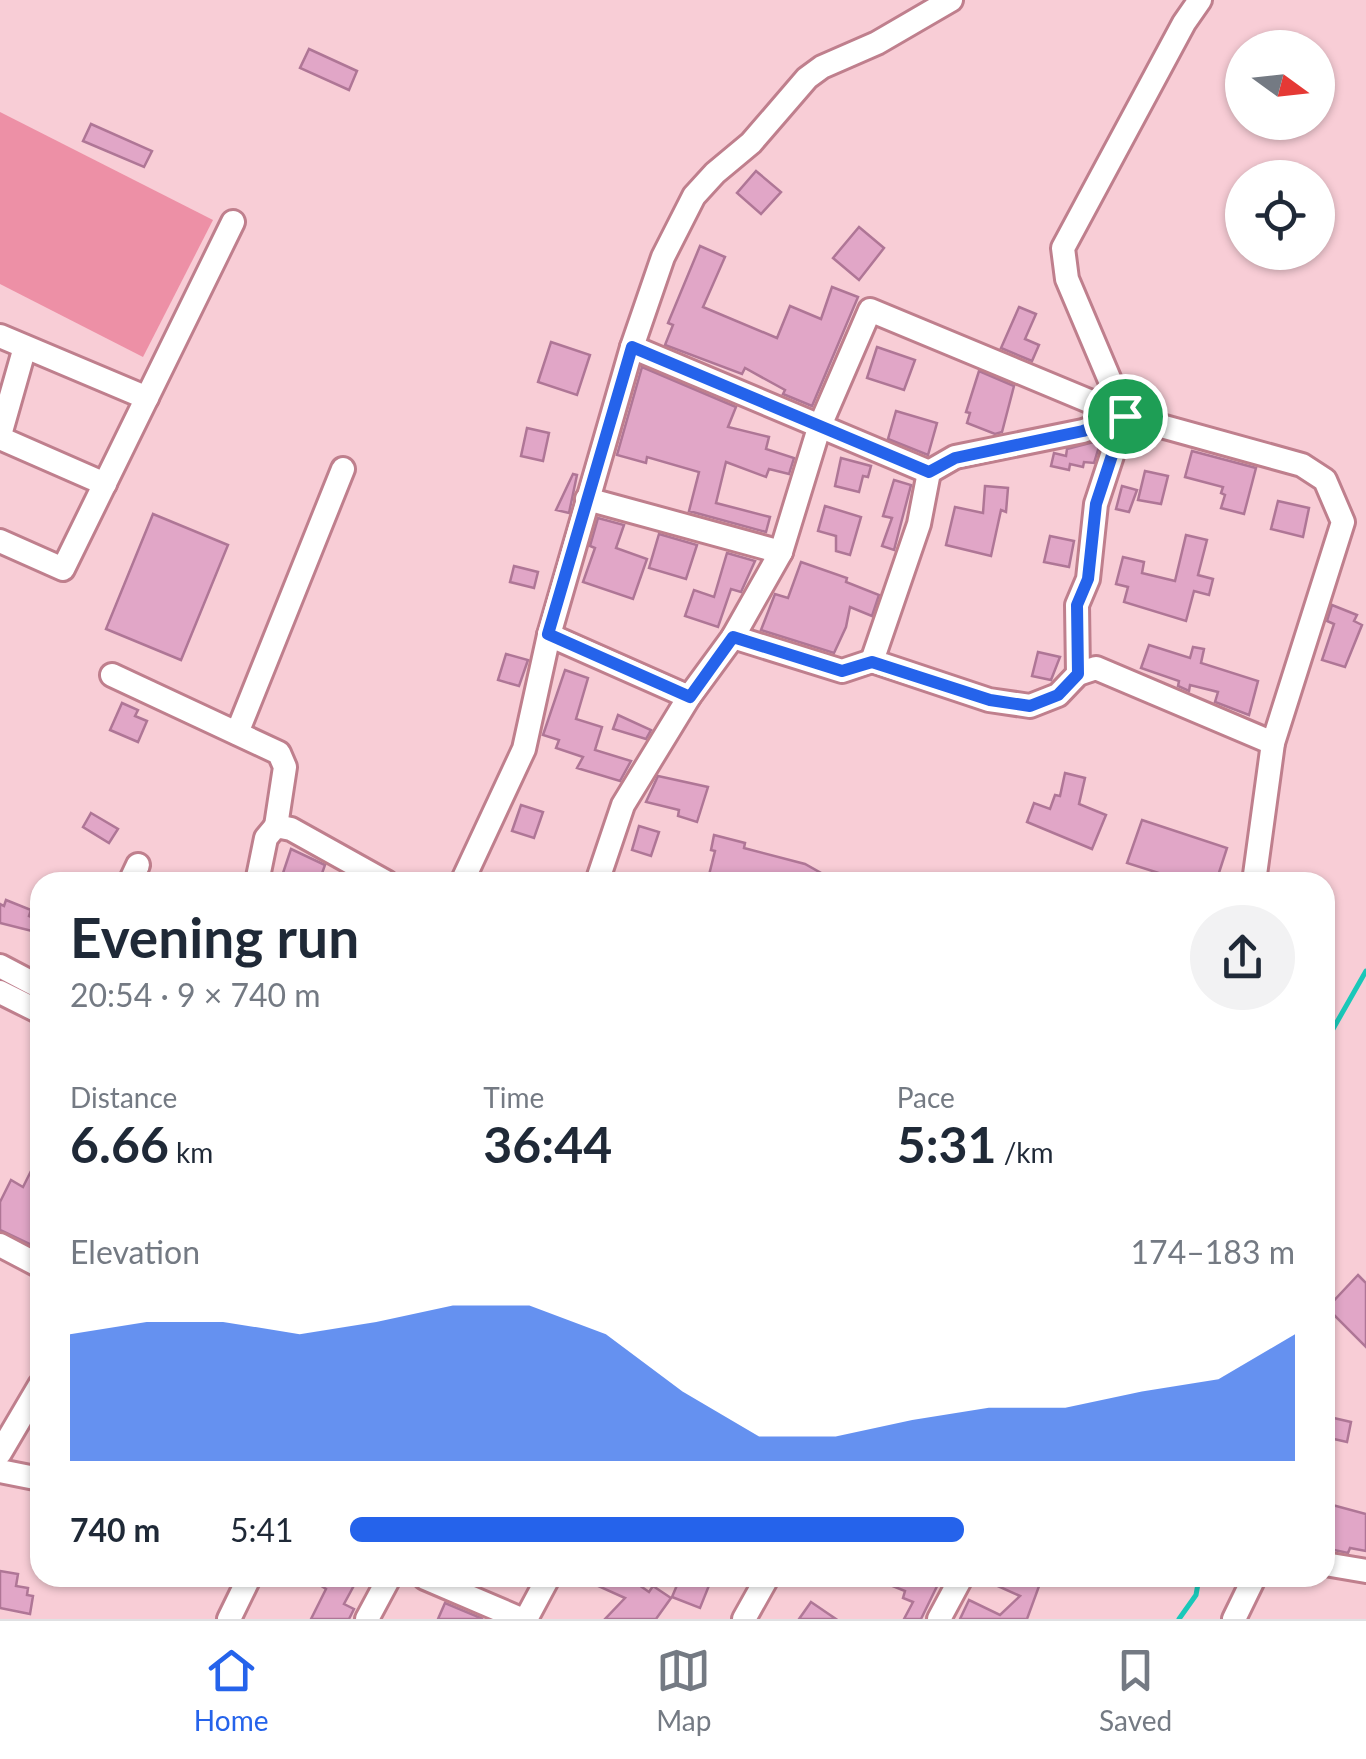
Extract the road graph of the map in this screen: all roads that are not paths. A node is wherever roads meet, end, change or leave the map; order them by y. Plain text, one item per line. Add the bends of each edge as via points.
1 (950, 0) edge
2 (1174, 0) edge
3 (1200, 0) edge
4 (1184, 23) junction
5 (233, 222) dead end
6 (0, 336) edge
7 (25, 346) junction
8 (632, 347) junction
9 (147, 398) junction
10 (1125, 416) junction
11 (819, 428) junction
12 (0, 436) edge
13 (343, 469) dead end
14 (929, 472) junction
15 (105, 484) junction
16 (587, 499) junction
17 (1355, 523) edge
18 (0, 541) edge
19 (781, 552) junction
20 (548, 634) junction
21 (733, 637) junction
22 (872, 662) junction
23 (1078, 674) junction
24 (112, 675) dead end
25 (690, 697) junction
26 (237, 733) junction
27 (1273, 743) junction
28 (276, 826) junction
29 (259, 872) edge
30 (368, 872) edge
31 (467, 872) edge
32 (600, 872) edge
33 (1255, 872) edge
34 (0, 966) edge
35 (30, 982) edge
36 (0, 992) edge
37 (30, 1007) edge
38 (0, 1245) edge
39 (30, 1261) edge
40 (30, 1402) edge
41 (0, 1453) edge
42 (0, 1471) edge
43 (30, 1477) edge
44 (1335, 1566) edge
45 (1366, 1571) edge
46 (244, 1587) edge
47 (384, 1587) edge
48 (447, 1587) edge
49 (543, 1587) edge
50 (762, 1587) edge
51 (956, 1587) edge
52 (1250, 1587) edge
53 (228, 1619) edge
54 (367, 1619) edge
55 (524, 1619) edge
56 (744, 1619) edge
57 (939, 1619) edge
58 (1234, 1619) edge

1 - 8 street via 807,78 752,143 715,173 694,196 663,257
2 - 4 street
3 - 4 street
4 - 10 street via 1063,248 1067,280
5 - 9 street
6 - 7 street
7 - 9 street
7 - 12 street
8 - 11 street
8 - 16 street
9 - 15 street
10 - 11 street via 870,310
10 - 14 street via 955,458
10 - 17 street via 1302,466 1325,480
10 - 23 street via 1096,504 1088,579 1077,605
11 - 14 street
11 - 19 street
12 - 15 street
13 - 26 street
14 - 22 street via 920,524
15 - 18 street via 63,569
16 - 19 street
16 - 20 street
17 - 27 street
19 - 21 street
20 - 25 street
20 - 31 street via 524,749
21 - 22 street via 842,671
21 - 25 street
22 - 23 street via 1030,706 1058,695
23 - 27 street via 1096,668
24 - 26 street
25 - 32 street via 623,805
26 - 28 street via 280,753 285,767
27 - 33 street
28 - 29 street via 266,838
28 - 30 street
34 - 35 street
36 - 37 street
38 - 39 street
40 - 41 street
42 - 43 street
44 - 45 street
46 - 53 street
47 - 54 street
48 - 55 street
49 - 55 street
50 - 56 street
51 - 57 street
52 - 58 street

